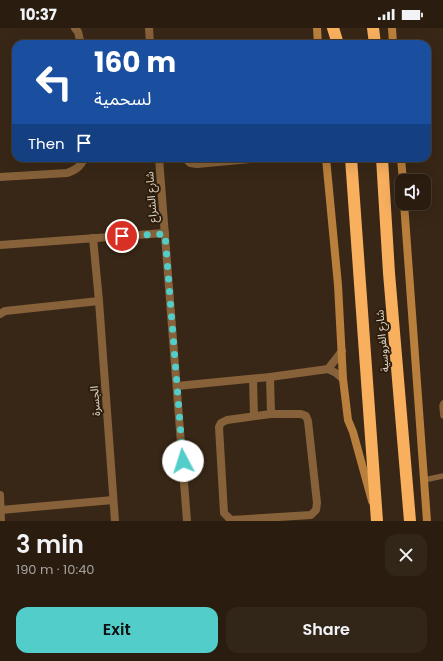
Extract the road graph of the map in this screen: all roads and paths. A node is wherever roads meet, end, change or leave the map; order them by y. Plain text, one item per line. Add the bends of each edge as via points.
1 (75, 28) edge
2 (149, 28) edge
3 (317, 28) edge
4 (333, 28) edge
5 (342, 28) edge
6 (373, 28) edge
7 (392, 28) edge
8 (80, 40) edge
9 (150, 40) edge
10 (318, 40) edge
11 (337, 40) edge
12 (343, 40) edge
13 (374, 40) edge
14 (393, 40) edge
15 (82, 162) edge
16 (159, 162) edge
17 (189, 162) edge
18 (218, 162) edge
19 (326, 162) edge
20 (351, 162) edge
21 (382, 162) edge
22 (390, 162) edge
23 (401, 162) edge
24 (402, 174) edge
25 (0, 177) edge
26 (405, 210) edge
27 (165, 234) junction
28 (93, 238) junction
29 (0, 245) edge
30 (389, 273) junction
31 (99, 301) junction
32 (0, 314) edge
33 (342, 351) junction
34 (328, 369) junction
35 (270, 377) junction
36 (253, 379) junction
37 (343, 379) junction
38 (177, 386) junction
39 (443, 403) edge
40 (272, 414) junction
41 (254, 416) junction
42 (443, 416) edge
43 (443, 476) edge
44 (424, 480) junction
45 (0, 495) edge
46 (113, 500) junction
47 (1, 510) junction
48 (376, 519) edge
49 (1, 521) edge
50 (115, 521) edge
51 (188, 521) edge
52 (410, 521) edge
53 (427, 521) edge

1 - 8 street
2 - 9 street
3 - 10 main road
4 - 11 highway
5 - 12 highway
6 - 13 highway
7 - 14 main road
15 - 25 street via 74,171 67,173
16 - 27 street, شارع الشراع
17 - 18 street
19 - 33 main road, شارع الفروسية
20 - 48 highway, شارع الفروسية
21 - 30 highway, شارع الفروسية
22 - 30 highway via 393,235
23 - 24 main road
26 - 44 main road
27 - 28 street
27 - 38 street, شارع الشراع
28 - 29 street
28 - 31 street, الجسرة
30 - 52 highway, شارع الفروسية
31 - 32 street via 5,311
31 - 46 street, الجسرة
33 - 34 street
33 - 37 main road, شارع الفروسية
34 - 35 street
34 - 37 street
35 - 36 street
35 - 40 street
36 - 38 street
36 - 41 street
37 - 48 main road, شارع الفروسية via 348,420
38 - 51 street, شارع الشراع
39 - 42 lane
40 - 41 street
40 - 41 street via 301,414 306,416 308,421 317,503 316,510 311,515 231,520 224,513 219,427 227,420
43 - 44 lane
44 - 53 main road
45 - 47 street
46 - 47 street
46 - 50 street, الجسرة
47 - 49 street

